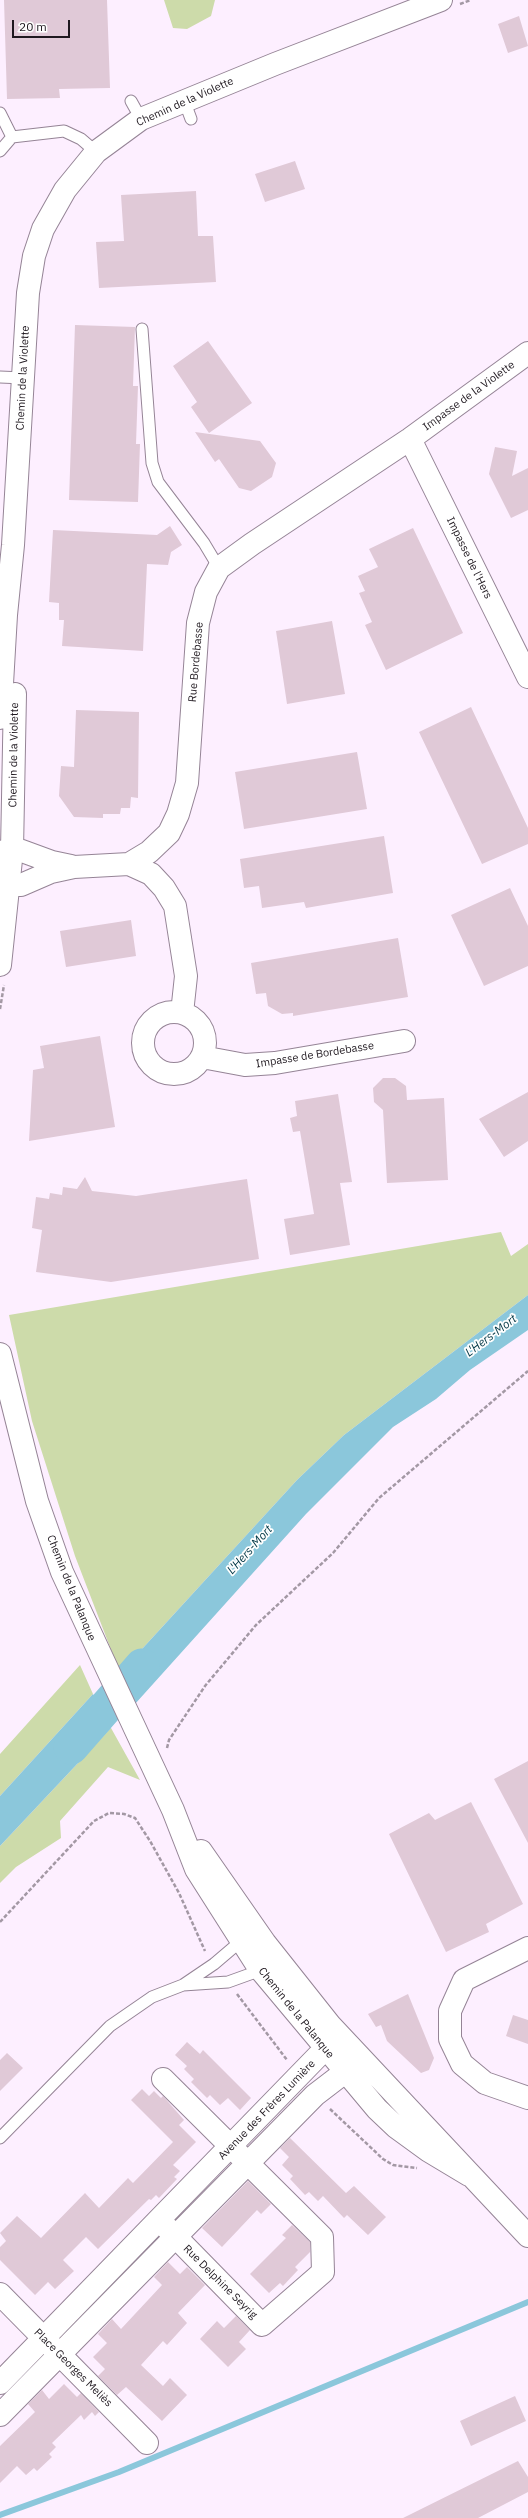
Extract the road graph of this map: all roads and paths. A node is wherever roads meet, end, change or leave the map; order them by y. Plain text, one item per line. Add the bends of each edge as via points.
1 (441, 0) edge
2 (0, 113) edge
3 (12, 137) junction
4 (0, 151) edge
5 (96, 152) junction
6 (142, 329) dead end
7 (528, 353) edge
8 (0, 377) edge
9 (23, 378) junction
10 (410, 439) junction
11 (13, 545) junction
12 (219, 568) junction
13 (528, 677) edge
14 (0, 718) edge
15 (6, 842) edge
16 (129, 864) junction
17 (74, 866) junction
18 (4, 890) edge
19 (0, 964) edge
20 (182, 1013) junction
21 (404, 1041) dead end
22 (202, 1057) junction
23 (0, 1354) edge
24 (528, 1371) edge
25 (150, 1762) junction
26 (173, 1810) junction
27 (0, 1922) edge
28 (241, 1941) junction
29 (265, 1943) junction
30 (528, 1948) edge
31 (207, 1956) dead end
32 (258, 1968) junction
33 (183, 1985) junction
34 (350, 2047) junction
35 (326, 2051) junction
36 (345, 2072) junction
37 (164, 2079) dead end
38 (528, 2098) edge
39 (0, 2138) edge
40 (233, 2146) junction
41 (249, 2162) junction
42 (469, 2175) junction
43 (159, 2220) junction
44 (528, 2236) edge
45 (176, 2237) junction
46 (0, 2294) edge
47 (43, 2337) junction
48 (61, 2355) junction
49 (0, 2383) edge
50 (0, 2415) edge
51 (147, 2443) dead end

1 - 5 street, Chemin de la Violette via 188,110 136,110
2 - 3 lane
3 - 4 lane
3 - 5 lane via 64,131 81,139
5 - 9 street, Chemin de la Violette via 54,207 34,256 28,293
6 - 12 lane via 152,463 158,482 204,543
7 - 10 street, Impasse de la Violette
8 - 9 lane
9 - 11 street, Chemin de la Violette
10 - 12 street, Rue Bordebasse
10 - 13 street, Impasse de l'Hers
11 - 14 street, Chemin de la Violette
11 - 15 street, Chemin de la Violette via 16,614
12 - 16 street, Rue Bordebasse via 206,592 198,623 187,783 178,814 169,833 149,852
15 - 17 street, Rue Bordebasse via 52,862
15 - 18 street, Chemin de la Violette
16 - 17 street, Rue Bordebasse
16 - 20 street via 151,874 175,906 186,976
17 - 18 street, Rue Bordebasse
18 - 19 street, Chemin de la Violette
20 - 22 street via 192,1017 200,1025 205,1046
20 - 22 street via 168,1013 156,1019 147,1029 143,1043 146,1056 155,1067 167,1073 180,1074 193,1068
21 - 22 street, Impasse de Bordebasse via 275,1063 245,1065
23 - 25 street, Chemin de la Palanque via 37,1501 62,1572
24 - 25 path via 379,1498 333,1553 256,1625 205,1686 169,1740 166,1757
25 - 26 street, Chemin de la Palanque
26 - 28 street, Chemin de la Palanque via 196,1869
26 - 29 street, Chemin de la Palanque
27 - 31 path via 94,1821 109,1812 124,1814 135,1818 150,1841 179,1893
28 - 29 lane
28 - 32 street, Chemin de la Palanque
28 - 33 lane via 214,1964
29 - 32 lane
29 - 34 street, Chemin de la Palanque
30 - 38 street via 464,1980 450,2011 450,2039 462,2064 485,2083
32 - 33 lane via 253,1973 228,1982
32 - 35 street, Chemin de la Palanque
33 - 39 lane via 152,1997 110,2026
34 - 35 street
34 - 36 street
34 - 42 street, Chemin de la Palanque
35 - 36 street, Chemin de la Palanque
35 - 40 street, Avenue des Frères Lumière
36 - 41 street, Avenue des Frères Lumière via 315,2095
36 - 42 street, Chemin de la Palanque via 396,2127
37 - 40 street, Rue Delphine Seyrig
40 - 41 street, Rue Delphine Seyrig
40 - 43 street, Avenue des Frères Lumière
41 - 45 street, Avenue des Frères Lumière
41 - 45 street, Rue Delphine Seyrig via 322,2237 323,2272 262,2325
42 - 44 street, Chemin de la Palanque
43 - 45 street, Rue Delphine Seyrig
43 - 47 street, Avenue des Frères Lumière
45 - 48 street, Avenue des Frères Lumière
46 - 47 street, Place Georges Meliès
47 - 48 street, Place Georges Meliès
47 - 49 street, Avenue des Frères Lumière
48 - 50 street, Avenue des Frères Lumière
48 - 51 street, Place Georges Meliès

